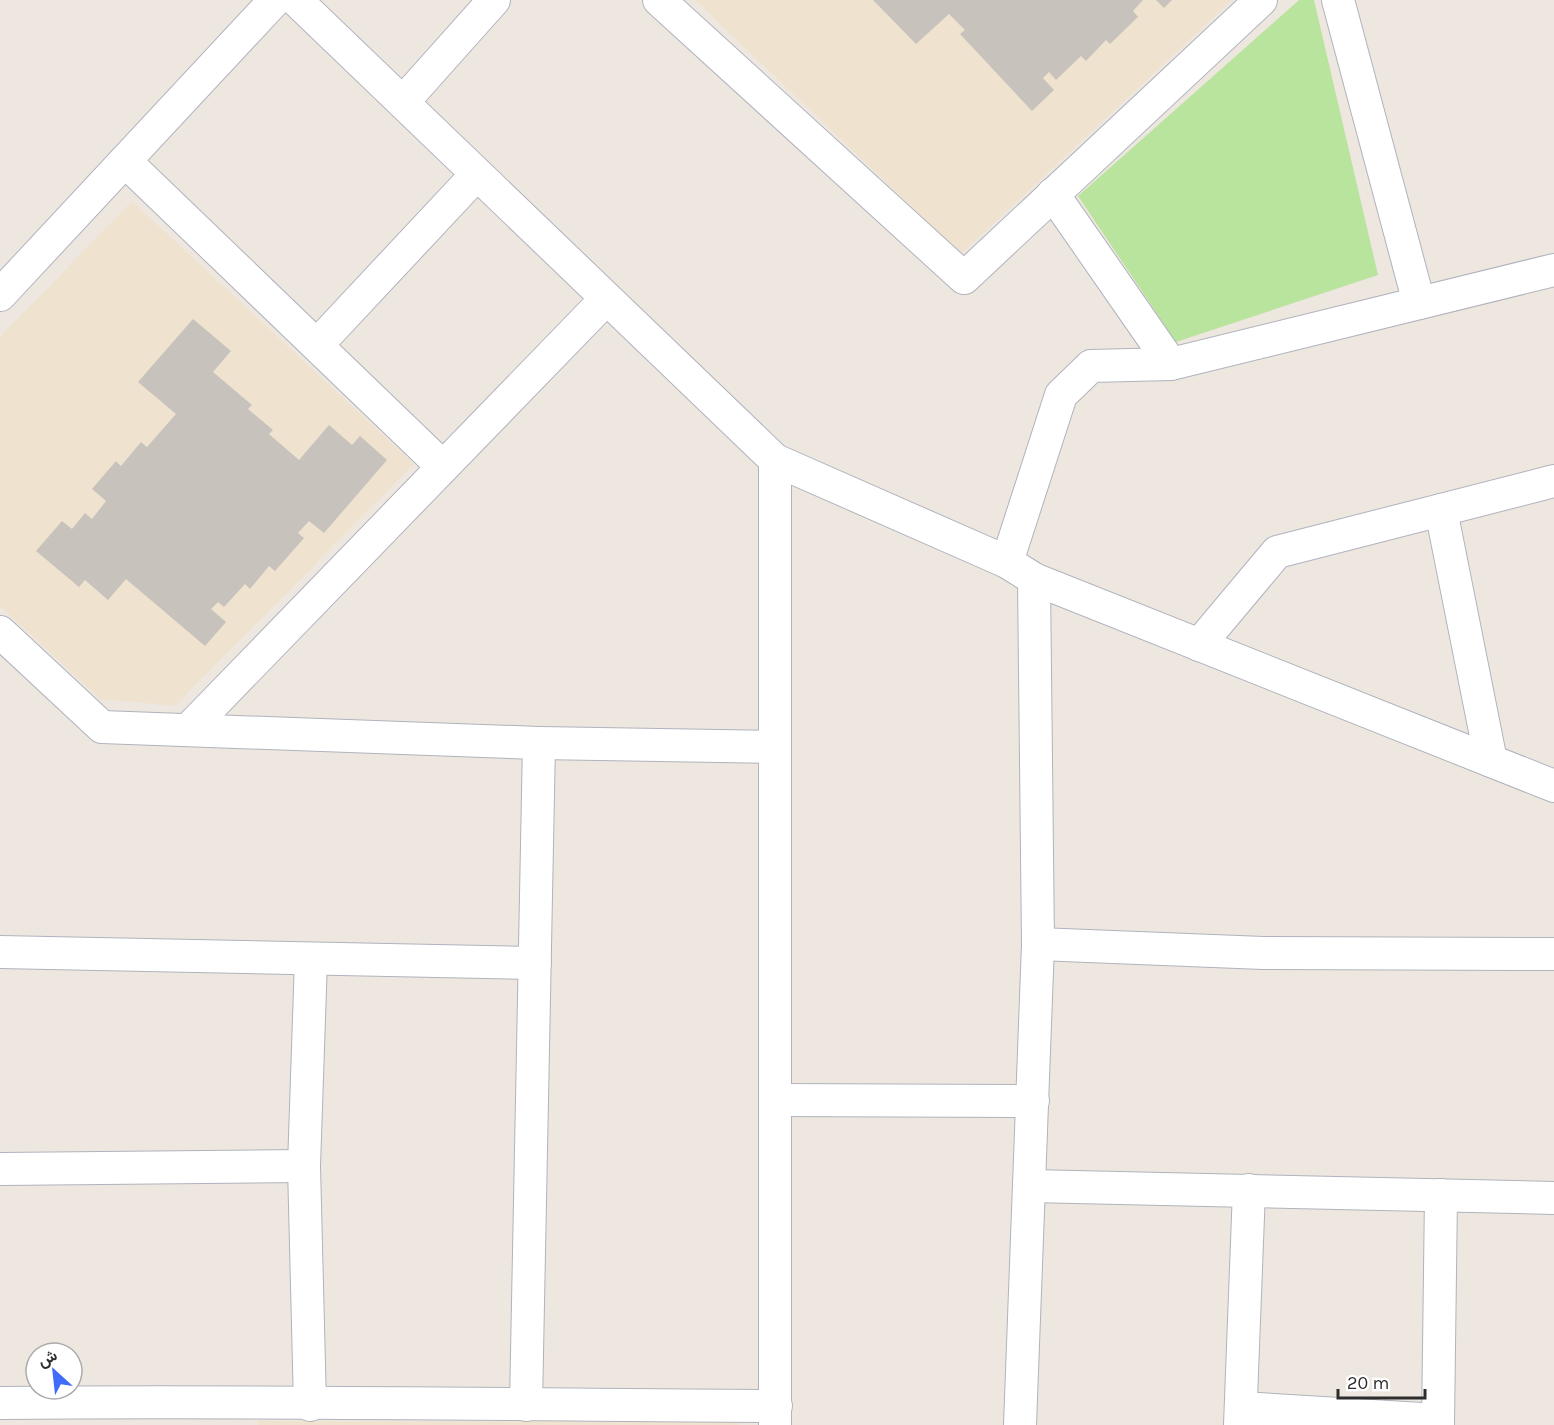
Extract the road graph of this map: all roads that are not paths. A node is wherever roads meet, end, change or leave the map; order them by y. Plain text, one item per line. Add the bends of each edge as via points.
1 (275, 0) edge
2 (296, 0) edge
3 (494, 0) edge
4 (659, 0) edge
5 (1260, 0) edge
6 (1338, 0) edge
7 (403, 102) junction
8 (125, 161) junction
9 (477, 174) junction
10 (1053, 194) junction
11 (1554, 270) edge
12 (0, 295) edge
13 (606, 299) junction
14 (1419, 303) junction
15 (317, 345) junction
16 (1171, 364) junction
17 (775, 460) junction
18 (444, 467) junction
19 (1554, 481) edge
20 (1441, 510) junction
21 (1007, 562) junction
22 (1034, 579) junction
23 (0, 632) edge
24 (1199, 645) junction
25 (188, 730) junction
26 (539, 742) junction
27 (775, 747) junction
28 (1491, 761) junction
29 (1554, 786) edge
30 (1038, 944) junction
31 (1, 951) edge
32 (1554, 954) edge
33 (311, 959) junction
34 (535, 963) junction
35 (775, 1100) junction
36 (1033, 1101) junction
37 (304, 1166) junction
38 (0, 1169) edge
39 (1031, 1186) junction
40 (1249, 1190) junction
41 (1441, 1195) junction
42 (1554, 1198) edge
43 (0, 1403) edge
44 (310, 1405) junction
45 (526, 1405) junction
46 (222, 1413) edge
47 (775, 1416) edge
48 (1240, 1417) edge
49 (1438, 1422) edge
50 (1020, 1425) edge

1 - 8 street
2 - 7 street
3 - 7 street
4 - 10 street via 964,278
5 - 10 street
6 - 14 street
7 - 9 street
8 - 12 street
8 - 15 street
9 - 13 street
9 - 15 street
10 - 16 street
11 - 14 street
13 - 17 street
13 - 18 street
14 - 16 street
15 - 18 street
16 - 21 street via 1091,366 1061,395
17 - 21 street
17 - 27 street
18 - 25 street
19 - 20 street
20 - 24 street via 1277,552
20 - 28 street
21 - 22 street
22 - 24 street
22 - 30 street
23 - 25 street via 102,727
24 - 28 street
25 - 26 street
26 - 27 street
26 - 34 street
27 - 35 street
28 - 29 street
30 - 32 street via 1263,953
30 - 36 street
31 - 33 street
33 - 34 street
33 - 37 street
34 - 45 street
35 - 36 street
35 - 47 street
36 - 39 street
37 - 38 street
37 - 44 street
39 - 40 street
39 - 50 street
40 - 41 street
40 - 48 street
41 - 42 street
41 - 49 street
43 - 46 street
44 - 45 street
44 - 46 street
45 - 47 street
48 - 49 street

